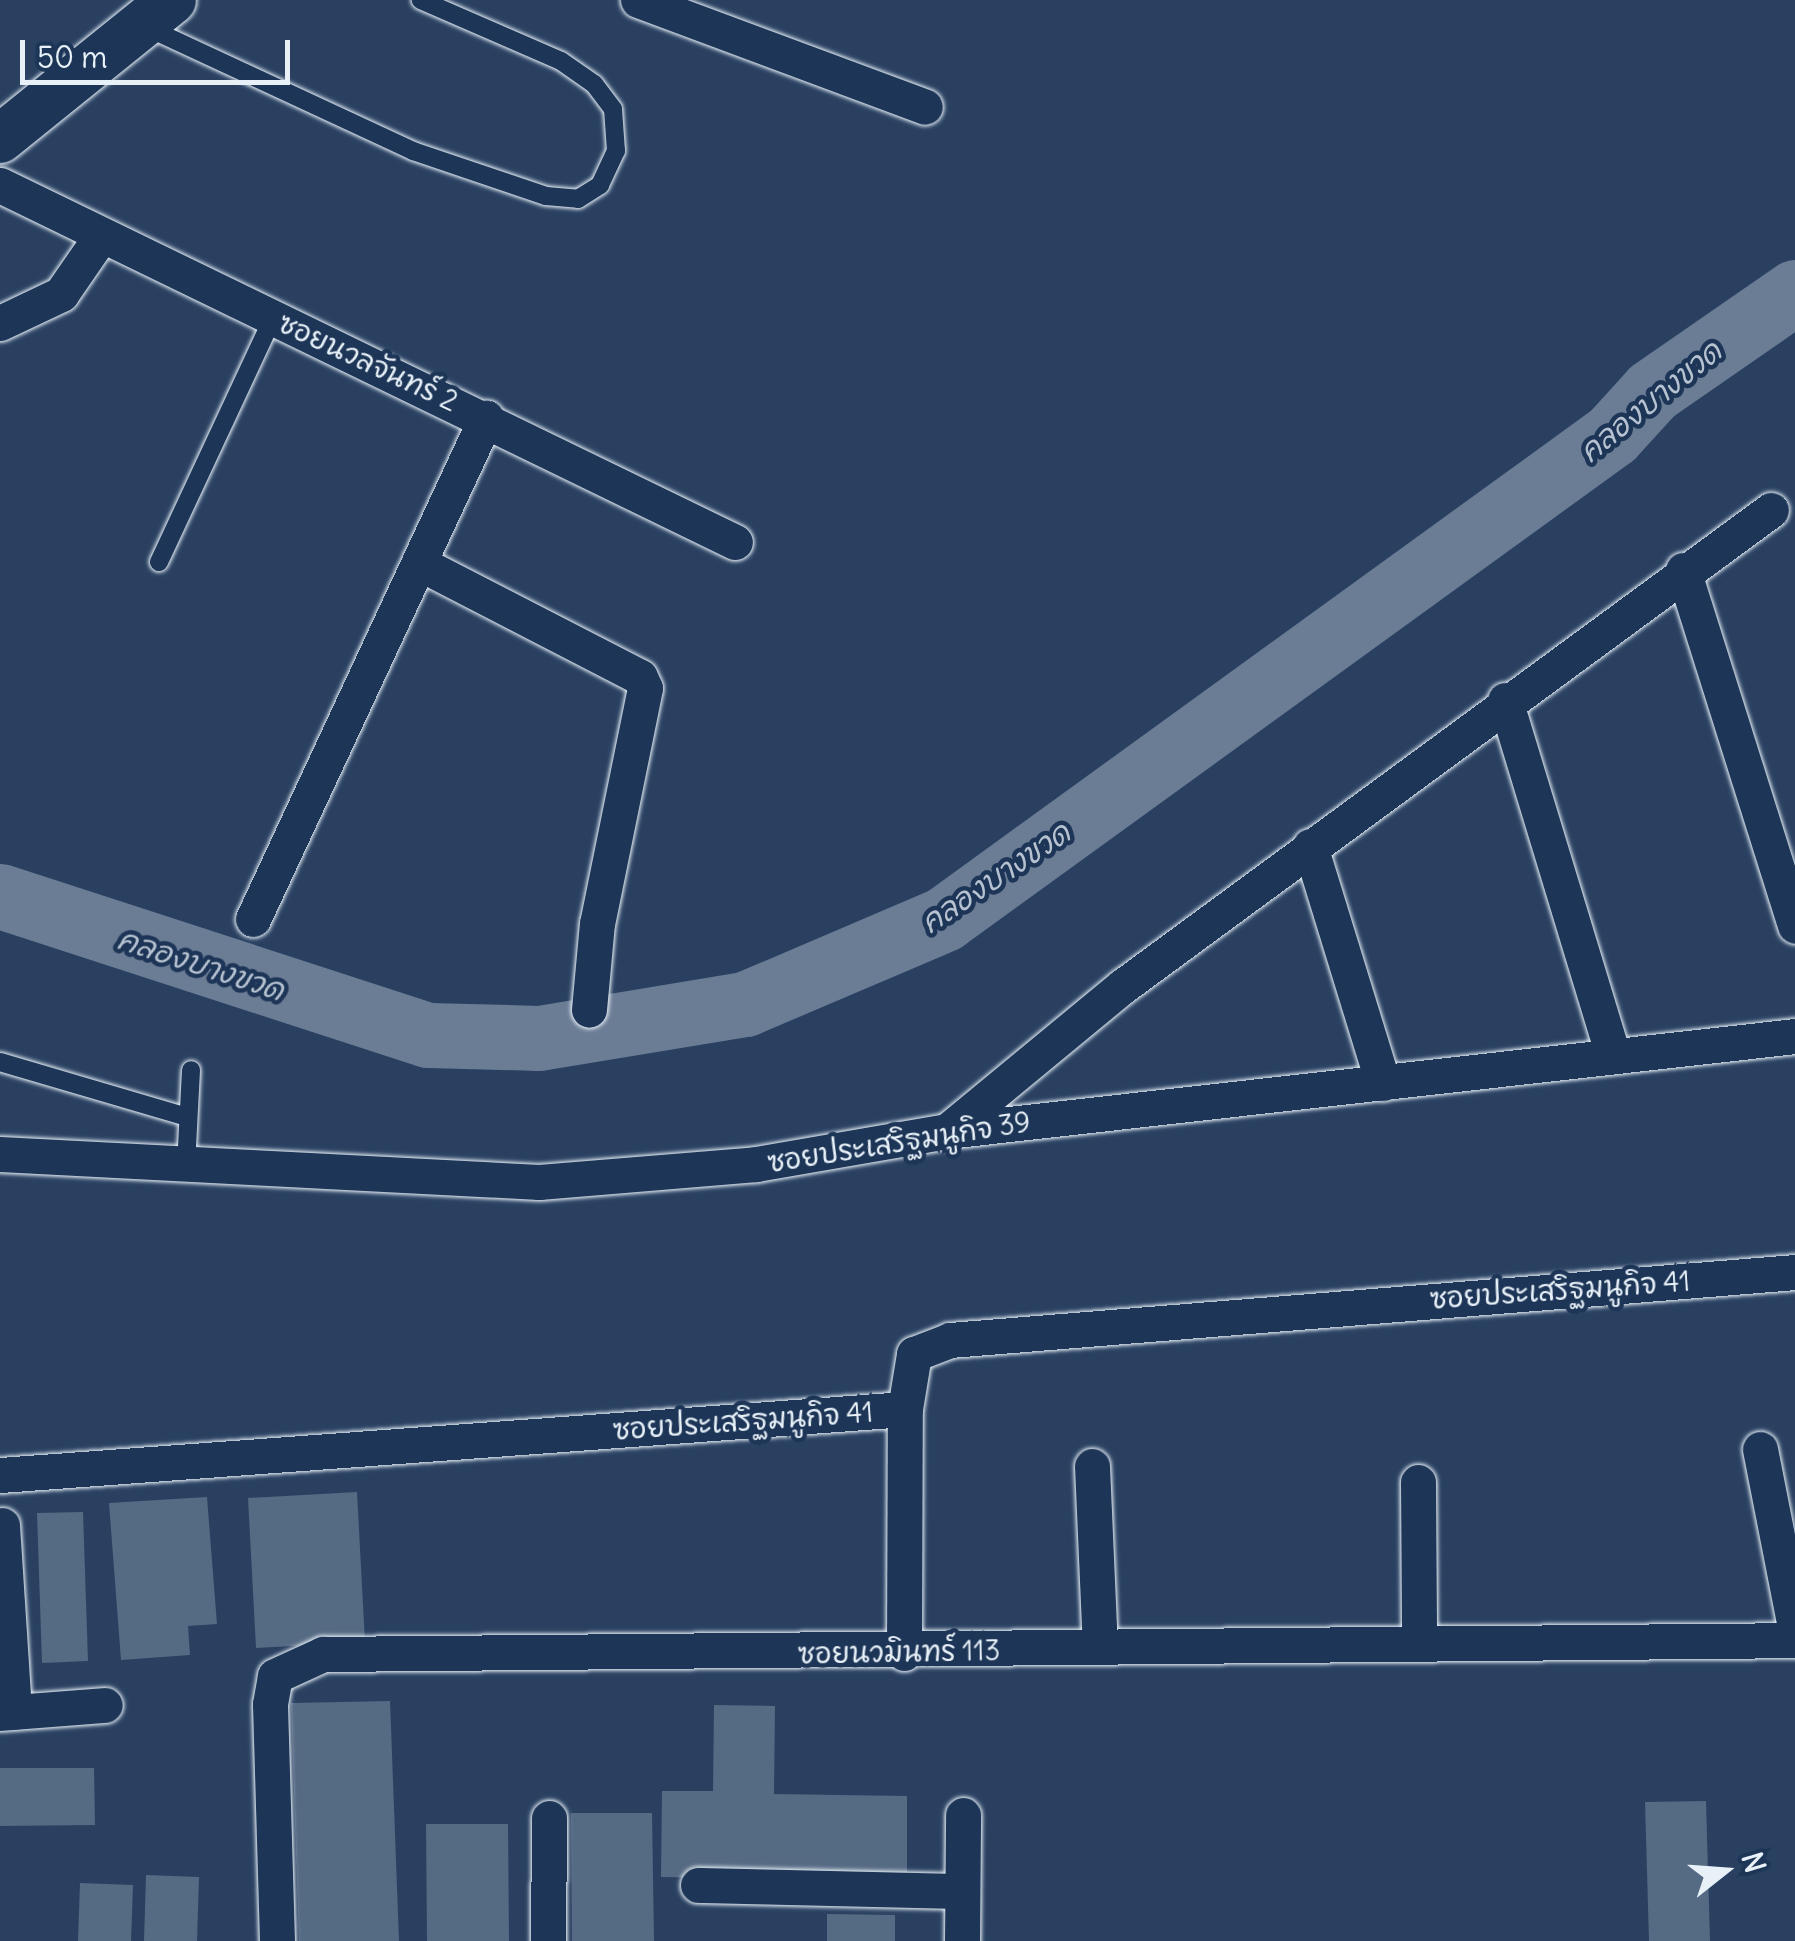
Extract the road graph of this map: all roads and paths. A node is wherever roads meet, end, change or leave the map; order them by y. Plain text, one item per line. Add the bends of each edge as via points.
1 (421, 0) edge
2 (638, 0) edge
3 (157, 13) edge
4 (925, 107) dead end
5 (0, 138) edge
6 (0, 185) edge
7 (101, 236) junction
8 (273, 317) junction
9 (0, 323) edge
10 (486, 418) junction
11 (1771, 510) dead end
12 (735, 542) dead end
13 (159, 562) dead end
14 (422, 564) junction
15 (1683, 570) junction
16 (1505, 700) junction
17 (1310, 846) junction
18 (252, 919) dead end
19 (1795, 926) edge
20 (588, 1010) dead end
21 (1795, 1036) edge
22 (1613, 1056) junction
23 (0, 1062) edge
24 (190, 1070) dead end
25 (1383, 1083) junction
26 (184, 1116) junction
27 (947, 1131) junction
28 (0, 1154) edge
29 (186, 1166) junction
30 (1795, 1272) edge
31 (905, 1409) junction
32 (1760, 1449) dead end
33 (1092, 1466) dead end
34 (0, 1475) edge
35 (1418, 1482) dead end
36 (2, 1525) edge
37 (1795, 1628) edge
38 (1795, 1640) edge
39 (1419, 1644) junction
40 (1100, 1647) junction
41 (904, 1653) junction
42 (105, 1706) dead end
43 (7, 1712) edge
44 (963, 1815) dead end
45 (549, 1818) dead end
46 (698, 1885) dead end
47 (962, 1891) junction
48 (277, 1941) edge
49 (548, 1941) edge
50 (962, 1941) edge

1 - 3 lane via 560,60 594,84 613,109 616,151 600,185 578,199 546,196 413,151
2 - 4 street
3 - 5 main road
6 - 7 street, ซอยนวลจันทร์ 2
7 - 8 street, ซอยนวลจันทร์ 2
7 - 9 street via 62,294
8 - 10 street, ซอยนวลจันทร์ 2
8 - 13 lane
10 - 12 street, ซอยนวลจันทร์ 2
10 - 14 street
11 - 15 street
14 - 18 street
14 - 20 street via 640,677 645,688 597,923
15 - 16 street
15 - 19 street
16 - 17 street
16 - 22 street
17 - 25 street
17 - 27 street
21 - 22 street, ซอยประเสริฐมนูกิจ 39
22 - 25 street, ซอยประเสริฐมนูกิจ 39
23 - 26 lane
24 - 26 lane
25 - 27 street, ซอยประเสริฐมนูกิจ 39
26 - 29 lane
27 - 29 street, ซอยประเสริฐมนูกิจ 39 via 756,1164 539,1182
28 - 29 street, ซอยประเสริฐมนูกิจ 39
30 - 31 street, ซอยประเสริฐมนูกิจ 41 via 950,1340 914,1354
31 - 34 street, ซอยประเสริฐมนูกิจ 41
31 - 41 street
32 - 37 street
33 - 40 street
35 - 39 street
36 - 43 street
38 - 39 street, ซอยนวมินทร์ 113
39 - 40 street, ซอยนวมินทร์ 113
40 - 41 street, ซอยนวมินทร์ 113
41 - 48 street, ซอยนวมินทร์ 113 via 323,1654 295,1662 276,1676 270,1704
42 - 43 street
44 - 47 street
45 - 49 street
46 - 47 street
47 - 50 street

